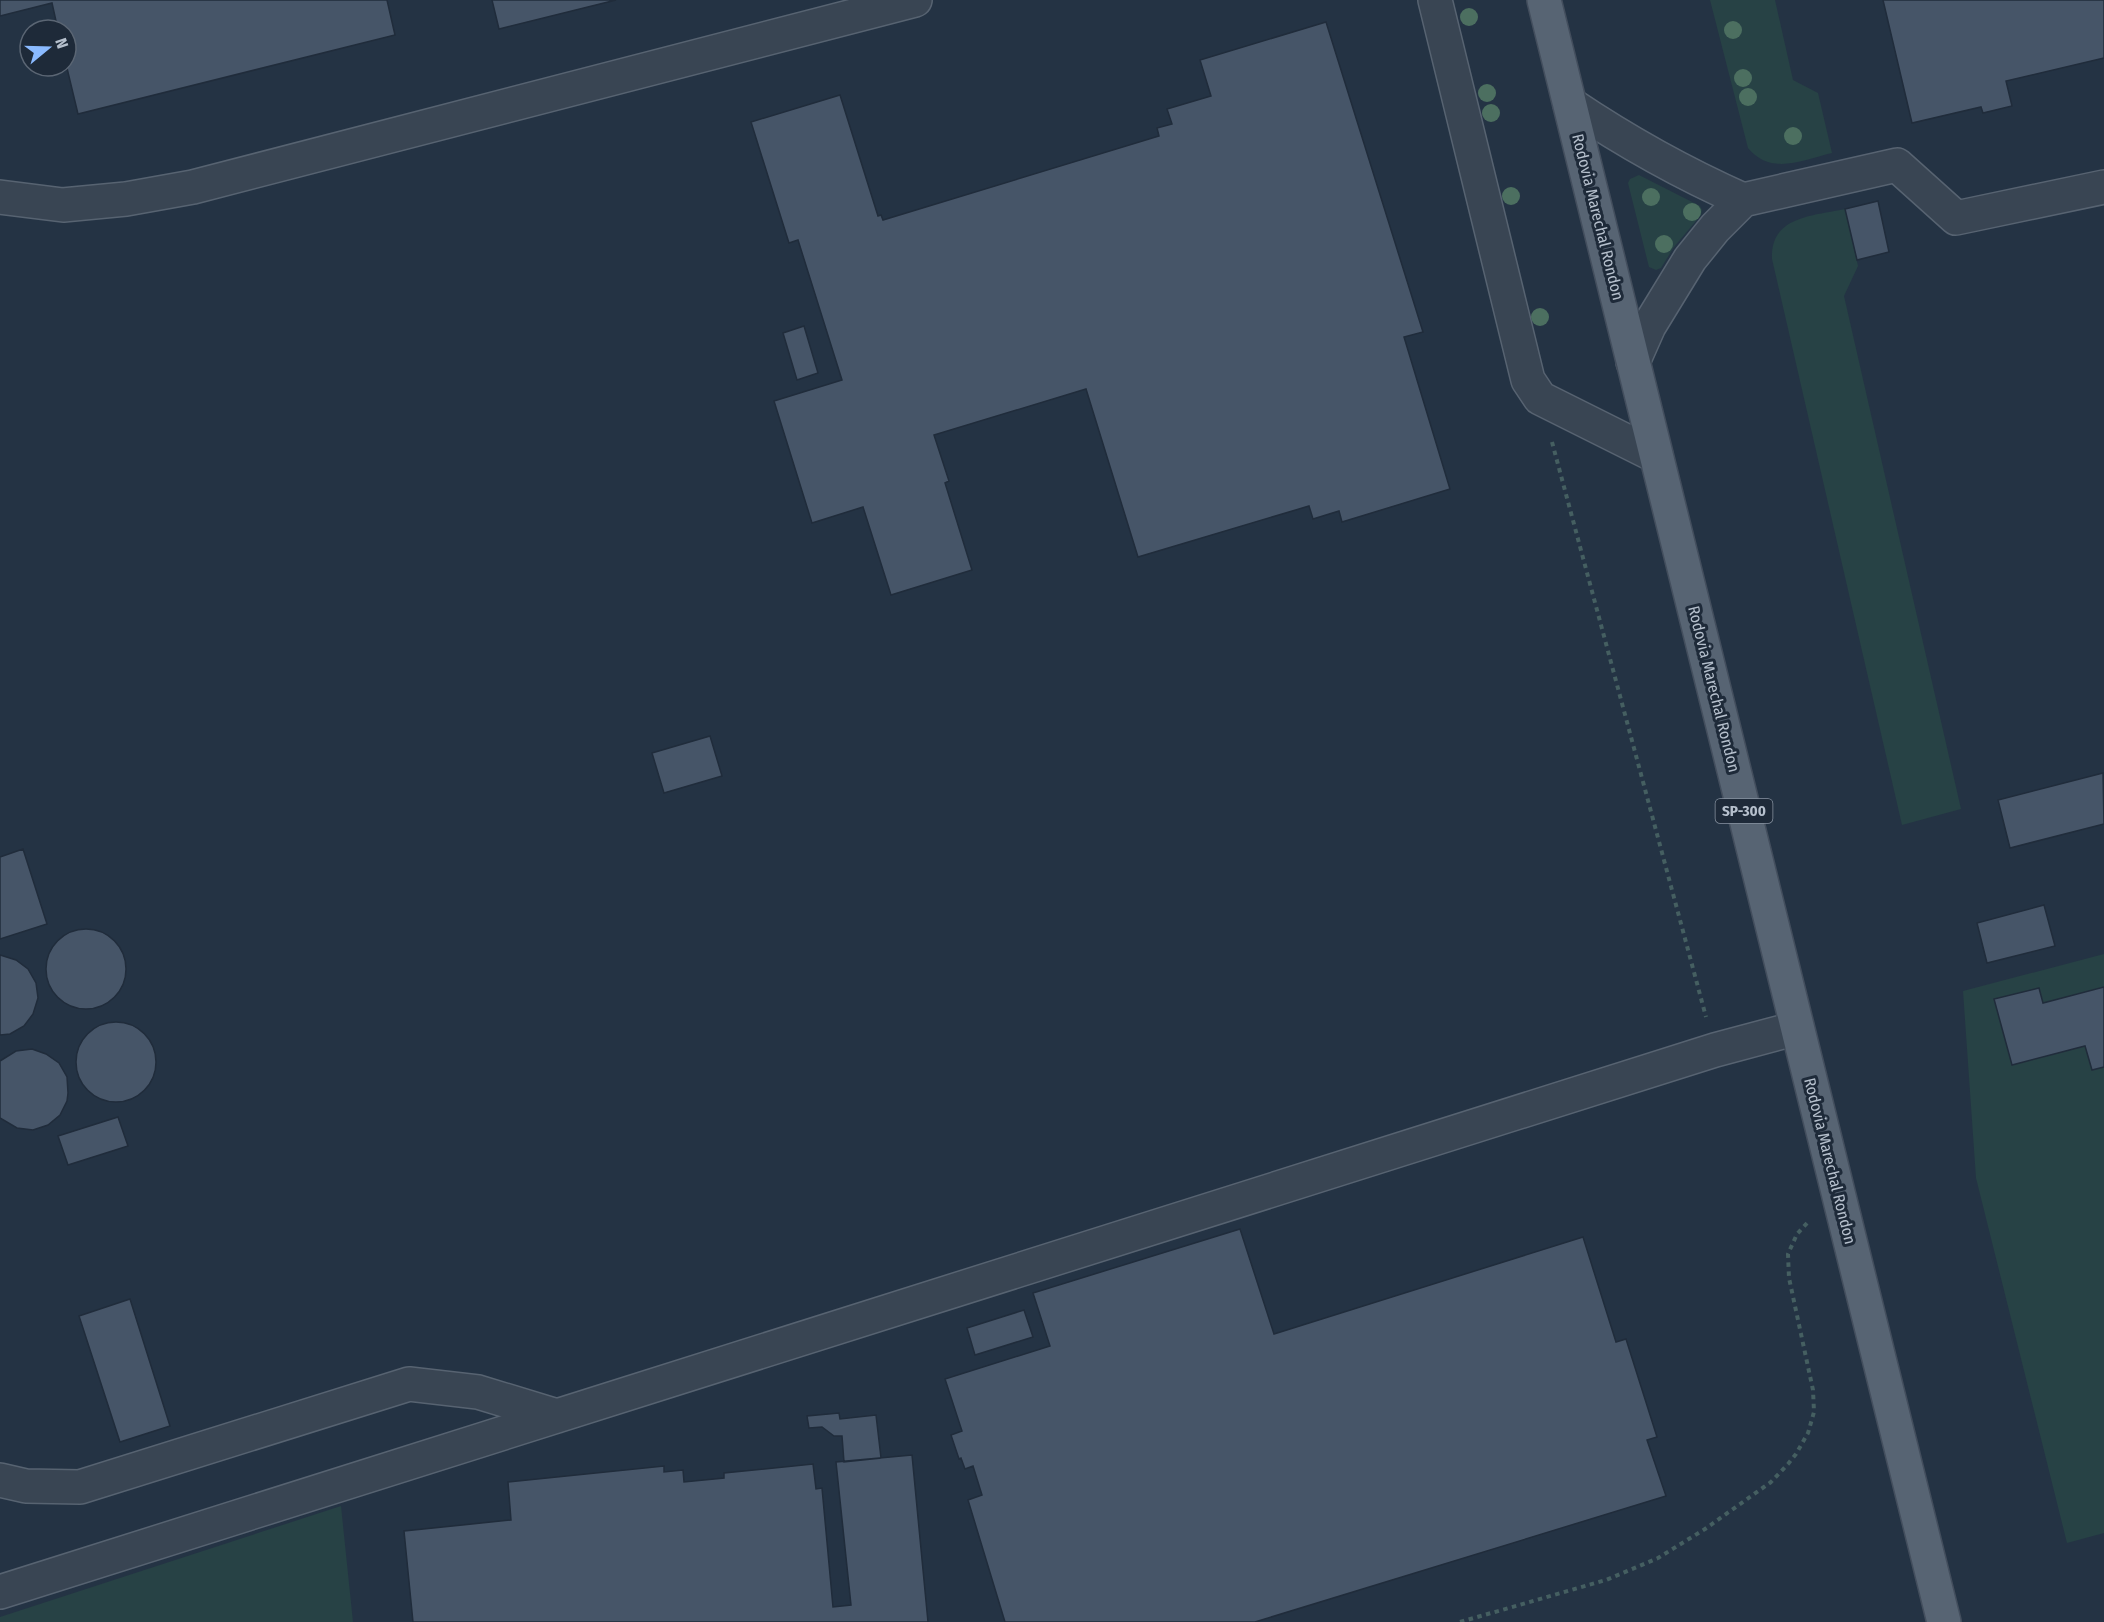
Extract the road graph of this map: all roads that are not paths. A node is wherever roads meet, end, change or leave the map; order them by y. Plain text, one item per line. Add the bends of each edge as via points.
1 (915, 0) edge
2 (1435, 0) edge
3 (1544, 0) edge
4 (1570, 104) junction
5 (2104, 187) edge
6 (0, 197) edge
7 (1743, 200) junction
8 (1633, 362) junction
9 (1656, 456) junction
10 (1797, 1028) junction
11 (556, 1416) junction
12 (0, 1480) edge
13 (0, 1592) edge
14 (1944, 1622) edge

1 - 6 street via 193,187 63,205
2 - 9 street via 1528,380 1540,398
3 - 4 main road, Rodovia Marechal Rondon / SP-300
4 - 7 street via 1654,157
4 - 8 main road, Rodovia Marechal Rondon / SP-300
5 - 7 street via 1956,218 1897,165
7 - 8 street via 1690,259 1649,326
8 - 9 main road, Rodovia Marechal Rondon / SP-300
9 - 10 main road, Rodovia Marechal Rondon / SP-300
10 - 11 street via 1715,1050
10 - 14 main road, Rodovia Marechal Rondon / SP-300
11 - 12 street via 478,1392 409,1384 80,1487 26,1486
11 - 13 street

